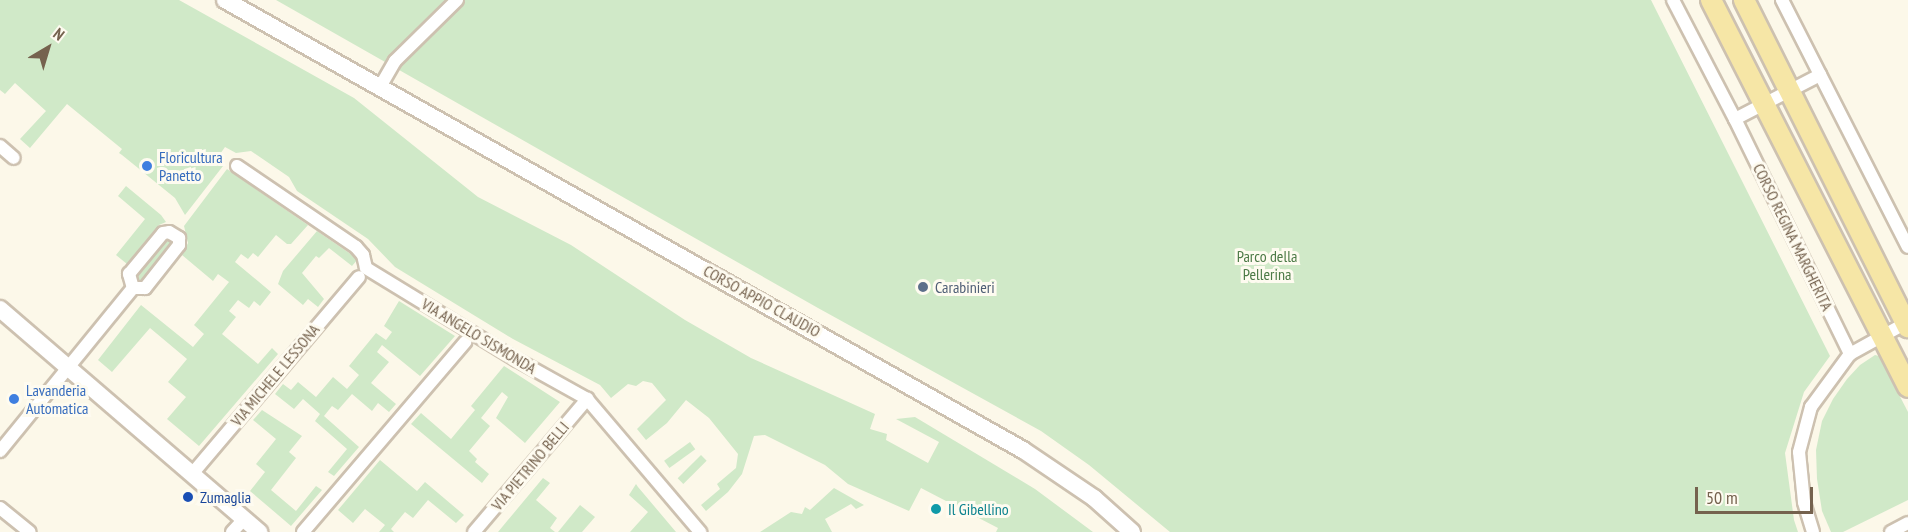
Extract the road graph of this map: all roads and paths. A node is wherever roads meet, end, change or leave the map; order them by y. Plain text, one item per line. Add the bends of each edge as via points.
1 (225, 0) edge
2 (457, 0) edge
3 (1673, 0) edge
4 (1711, 0) edge
5 (1744, 0) edge
6 (1782, 0) edge
7 (1820, 75) junction
8 (380, 87) junction
9 (1790, 91) junction
10 (1764, 104) junction
11 (1736, 120) junction
12 (0, 146) edge
13 (14, 158) dead end
14 (237, 166) dead end
15 (1908, 247) edge
16 (359, 277) dead end
17 (133, 288) junction
18 (0, 309) edge
19 (1907, 324) edge
20 (1882, 336) junction
21 (465, 342) dead end
22 (1850, 354) junction
23 (68, 368) junction
24 (1908, 387) edge
25 (587, 399) junction
26 (0, 451) edge
27 (192, 474) junction
28 (0, 508) edge
29 (244, 519) junction
30 (1908, 523) edge
31 (30, 532) edge
32 (232, 532) edge
33 (259, 532) edge
34 (303, 532) edge
35 (474, 532) edge
36 (700, 532) edge
37 (1132, 532) edge
38 (1813, 532) edge
39 (1891, 532) edge

1 - 8 street, CORSO APPIO CLAUDIO
2 - 8 street via 395,61
3 - 11 street, CORSO REGINA MARGHERITA
4 - 10 main road, CORSO REGINA MARGHERITA
5 - 9 main road
6 - 7 street
7 - 9 street
7 - 15 street
8 - 37 street, CORSO APPIO CLAUDIO via 1023,450 1094,498
9 - 10 street
9 - 19 main road
10 - 11 street
10 - 20 main road, CORSO REGINA MARGHERITA
11 - 22 street, CORSO REGINA MARGHERITA
12 - 13 street
14 - 25 street, VIA ANGELO SISMONDA via 356,247 366,268
16 - 27 street, VIA MICHELE LESSONA
17 - 17 street via 145,288 179,245 175,233 163,233 129,274
17 - 23 street
18 - 23 street
19 - 20 street
20 - 22 street
20 - 24 main road, CORSO REGINA MARGHERITA
21 - 34 street
22 - 38 street via 1811,407 1799,452 1804,502
23 - 26 street
23 - 27 street
25 - 35 street, VIA PIETRINO BELLI
25 - 36 street, VIA ANGELO SISMONDA
27 - 29 street
28 - 31 street
29 - 32 street
29 - 33 street
30 - 39 street

